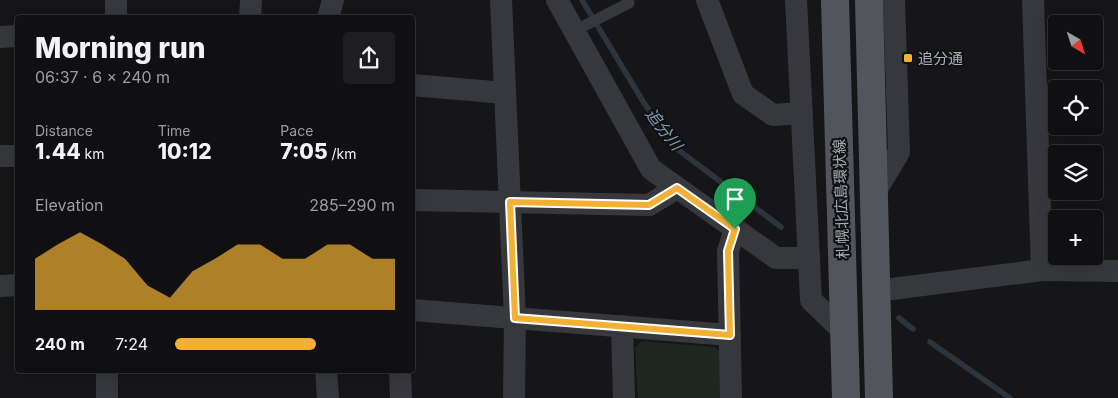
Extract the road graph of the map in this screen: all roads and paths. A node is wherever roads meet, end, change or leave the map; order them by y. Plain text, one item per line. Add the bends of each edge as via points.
1 (116, 0) edge
2 (251, 0) edge
3 (334, 0) edge
4 (501, 0) edge
5 (557, 0) edge
6 (707, 0) edge
7 (796, 0) edge
8 (836, 0) edge
9 (869, 0) edge
10 (894, 0) edge
11 (1033, 0) edge
12 (629, 3) dead end
13 (116, 15) edge
14 (250, 15) edge
15 (329, 15) edge
16 (581, 27) junction
17 (0, 36) edge
18 (15, 36) edge
19 (415, 85) edge
20 (505, 93) junction
21 (802, 113) junction
22 (0, 156) edge
23 (15, 156) edge
24 (677, 188) junction
25 (874, 194) junction
26 (415, 200) edge
27 (510, 202) junction
28 (735, 229) junction
29 (809, 258) junction
30 (1042, 270) junction
31 (1118, 271) edge
32 (15, 285) edge
33 (0, 286) edge
34 (876, 291) junction
35 (415, 310) edge
36 (515, 318) junction
37 (622, 326) junction
38 (845, 333) junction
39 (730, 335) junction
40 (107, 373) edge
41 (326, 373) edge
42 (400, 373) edge
43 (107, 398) edge
44 (328, 398) edge
45 (400, 398) edge
46 (514, 398) edge
47 (624, 398) edge
48 (731, 398) edge
49 (846, 398) edge
50 (879, 398) edge

1 - 13 street
2 - 14 street
3 - 15 street
4 - 20 street
5 - 16 street
6 - 21 street via 743,94 773,115
7 - 21 street
8 - 38 main road, 札幌北広島環状線
9 - 25 main road
10 - 25 street via 899,152
11 - 30 street
12 - 16 lane
16 - 24 street via 650,169
17 - 18 street
19 - 20 street
20 - 27 street
21 - 29 street
22 - 23 street
24 - 27 street via 649,205
24 - 28 street
25 - 34 main road
26 - 27 street
27 - 36 street
28 - 29 street via 776,258
28 - 39 street via 728,251
29 - 38 street via 811,300
30 - 31 street
30 - 34 street
32 - 33 street
34 - 50 main road
35 - 36 street
36 - 37 street
36 - 46 street
37 - 39 street
37 - 47 street
38 - 49 main road, 札幌北広島環状線
39 - 48 street
40 - 43 street
41 - 44 street
42 - 45 street

